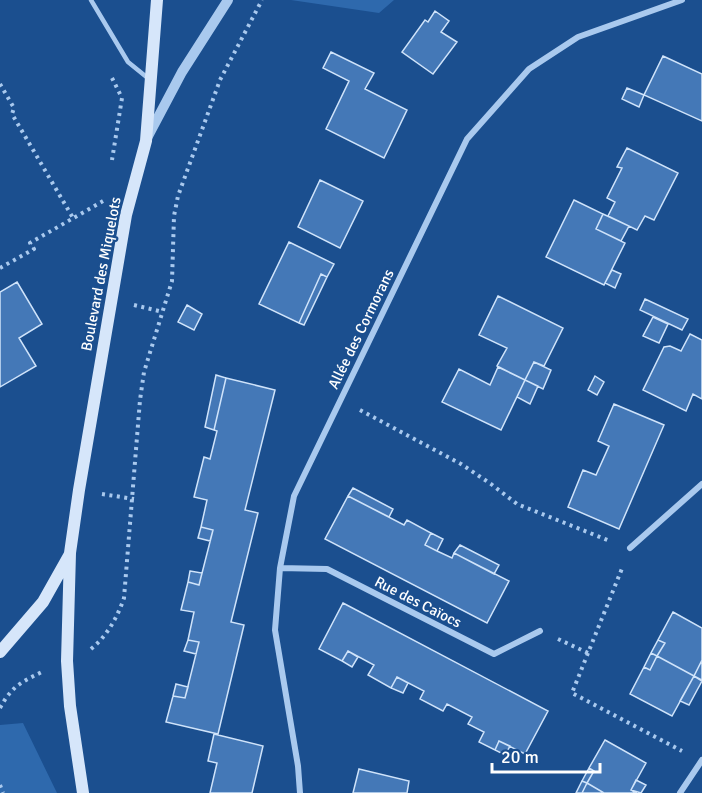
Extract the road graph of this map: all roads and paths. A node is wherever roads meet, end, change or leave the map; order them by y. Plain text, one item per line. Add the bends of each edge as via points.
1 (92, 0) edge
2 (157, 0) edge
3 (228, 0) edge
4 (262, 0) edge
5 (682, 0) edge
6 (151, 80) junction
7 (0, 84) edge
8 (146, 141) junction
9 (106, 199) dead end
10 (73, 218) junction
11 (0, 268) edge
12 (341, 399) junction
13 (702, 484) edge
14 (630, 549) junction
15 (70, 554) junction
16 (280, 568) junction
17 (540, 631) joint
18 (0, 652) edge
19 (588, 653) junction
20 (67, 661) junction
21 (0, 708) edge
22 (702, 760) edge
23 (0, 786) edge
24 (3, 793) edge
25 (83, 793) edge
26 (300, 793) edge
27 (680, 793) edge

1 - 6 lane via 128,62
2 - 6 main road, Boulevard des Miquelots
3 - 8 street via 182,72
4 - 20 path via 220,80 174,216 172,281 144,372 124,598 99,643
5 - 12 street, Allée des Cormorans via 578,37 529,69 467,139
6 - 8 main road, Boulevard des Miquelots
7 - 10 path via 14,108 12,114
8 - 15 main road, Boulevard des Miquelots via 126,215
9 - 10 path
10 - 11 path via 30,243 33,249
12 - 14 path via 461,464 517,504
12 - 16 street, Allée des Cormorans via 294,496
13 - 14 street
14 - 19 path
15 - 18 main road, Boulevard des Miquelots via 43,602
15 - 20 main road, Boulevard des Miquelots
16 - 17 street, Rue des Caïocs via 327,569 494,654
16 - 26 street, Allée des Cormorans via 275,630
17 - 19 path
19 - 22 path via 572,693
20 - 21 path via 22,682 6,695
20 - 25 main road, Boulevard des Miquelots
22 - 27 street
23 - 24 path

